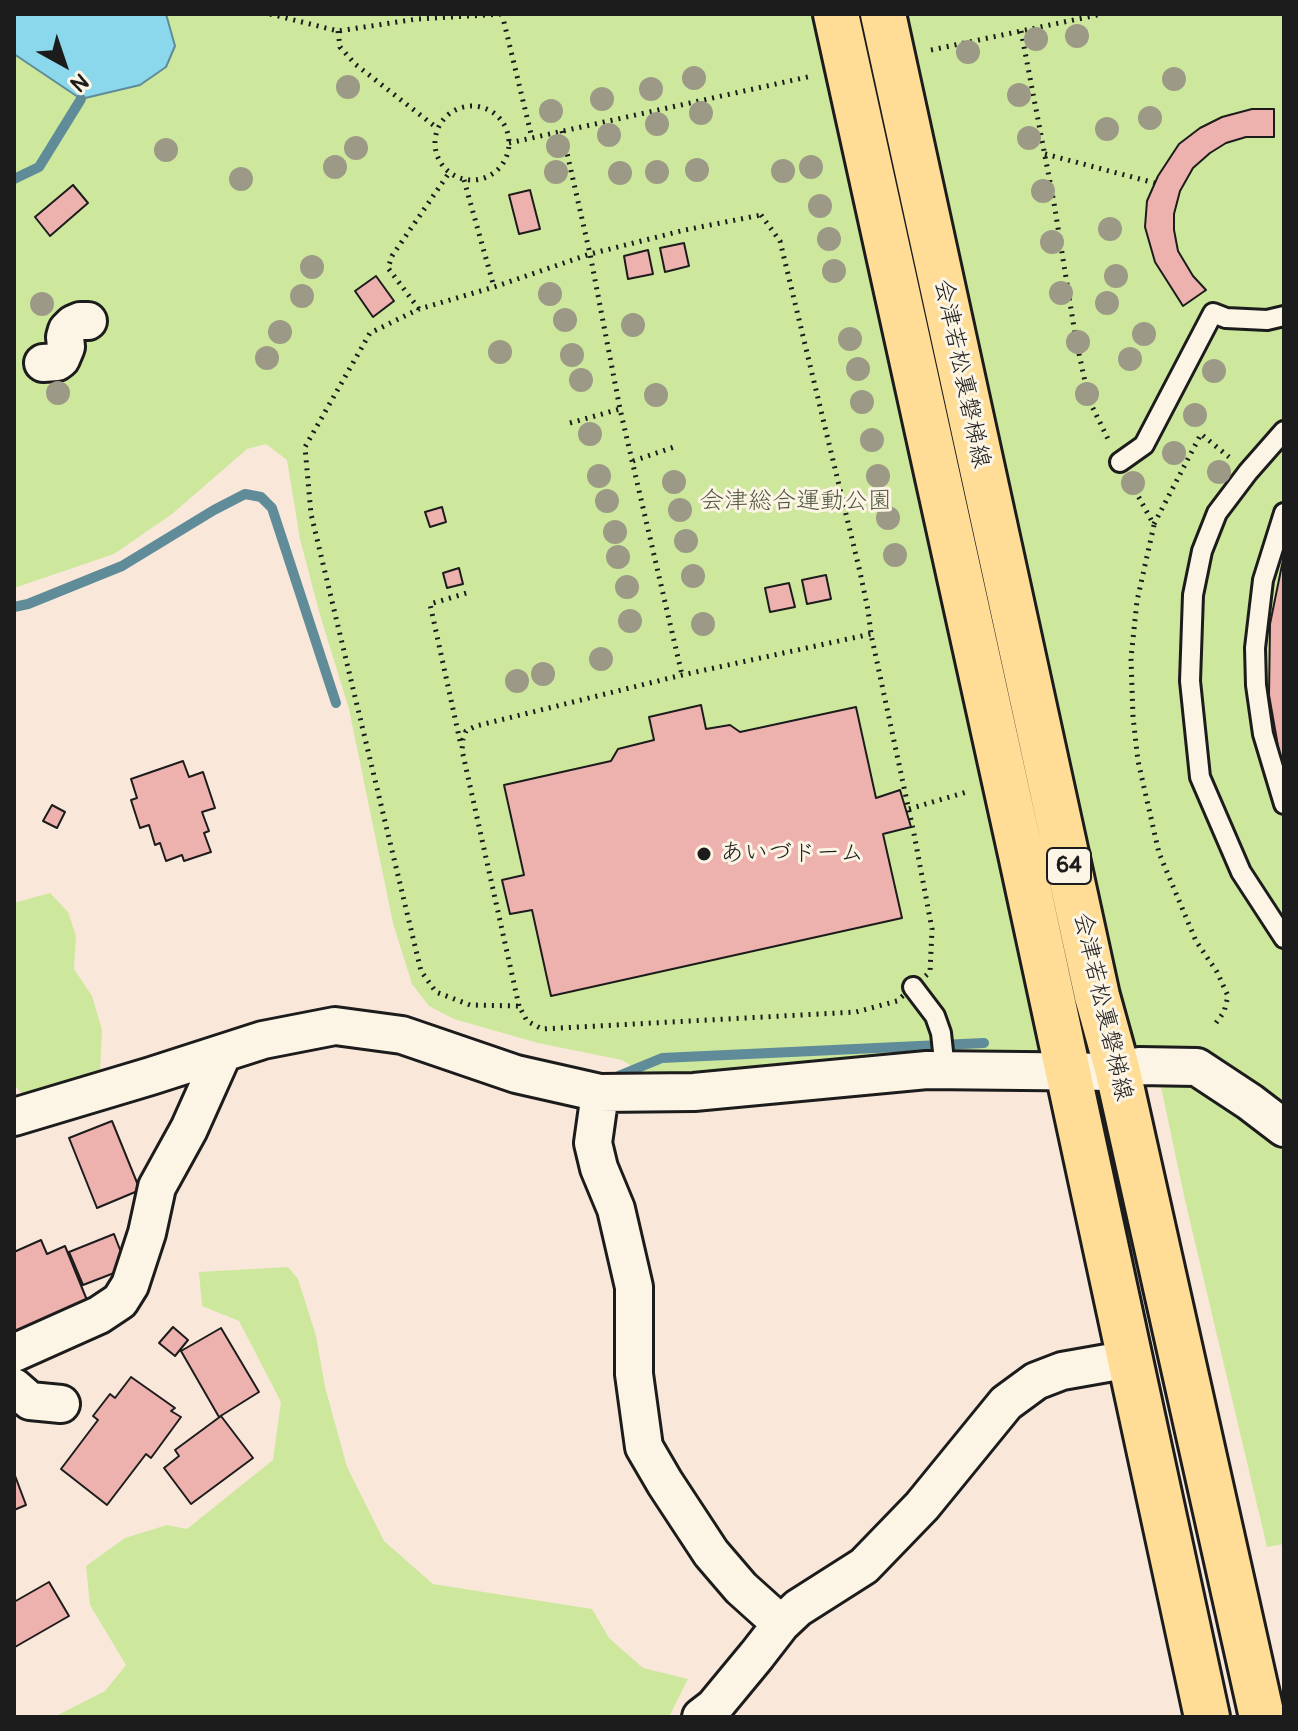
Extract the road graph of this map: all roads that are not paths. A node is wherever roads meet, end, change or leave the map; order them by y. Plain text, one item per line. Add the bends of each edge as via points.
1 (836, 14) edge
2 (883, 14) edge
3 (1284, 316) edge
4 (88, 321) dead end
5 (43, 363) dead end
6 (1284, 431) edge
7 (1120, 462) road end
8 (1284, 513) edge
9 (1284, 804) edge
10 (1284, 938) edge
11 (913, 987) road end
12 (223, 1053) junction
13 (945, 1070) junction
14 (1069, 1072) junction
15 (1118, 1072) junction
16 (600, 1093) junction
17 (14, 1117) edge
18 (1284, 1128) edge
19 (14, 1353) edge
20 (1130, 1359) junction
21 (14, 1387) edge
22 (61, 1404) dead end
23 (781, 1624) junction
24 (701, 1717) edge
25 (1207, 1717) edge
26 (1262, 1717) edge

1 - 14 main road, 会津若松裏磐梯線 / 64
2 - 15 main road, 会津若松裏磐梯線 / 64 via 1097,996
3 - 7 lane via 1267,320 1213,313 1144,445
4 - 5 street via 67,330 61,359
6 - 10 lane via 1217,513 1202,551 1193,595 1190,681 1200,777 1241,872
8 - 9 lane via 1263,580 1255,648 1263,734
11 - 13 lane via 935,1016
12 - 16 street via 335,1026 402,1035 516,1074
12 - 17 street
12 - 19 street via 157,1187 147,1233 120,1301
13 - 14 street
13 - 16 street via 694,1092
14 - 15 street
14 - 20 main road, 会津若松裏磐梯線 / 64
15 - 18 street via 1139,1066 1197,1067
15 - 26 main road, 会津若松裏磐梯線 / 64
16 - 23 street via 593,1143 616,1209 634,1287 634,1374 644,1447 711,1553
20 - 23 street via 1062,1371 1036,1381 1006,1403 922,1506 864,1566
20 - 25 main road, 会津若松裏磐梯線 / 64
21 - 22 street via 30,1401
23 - 24 street

